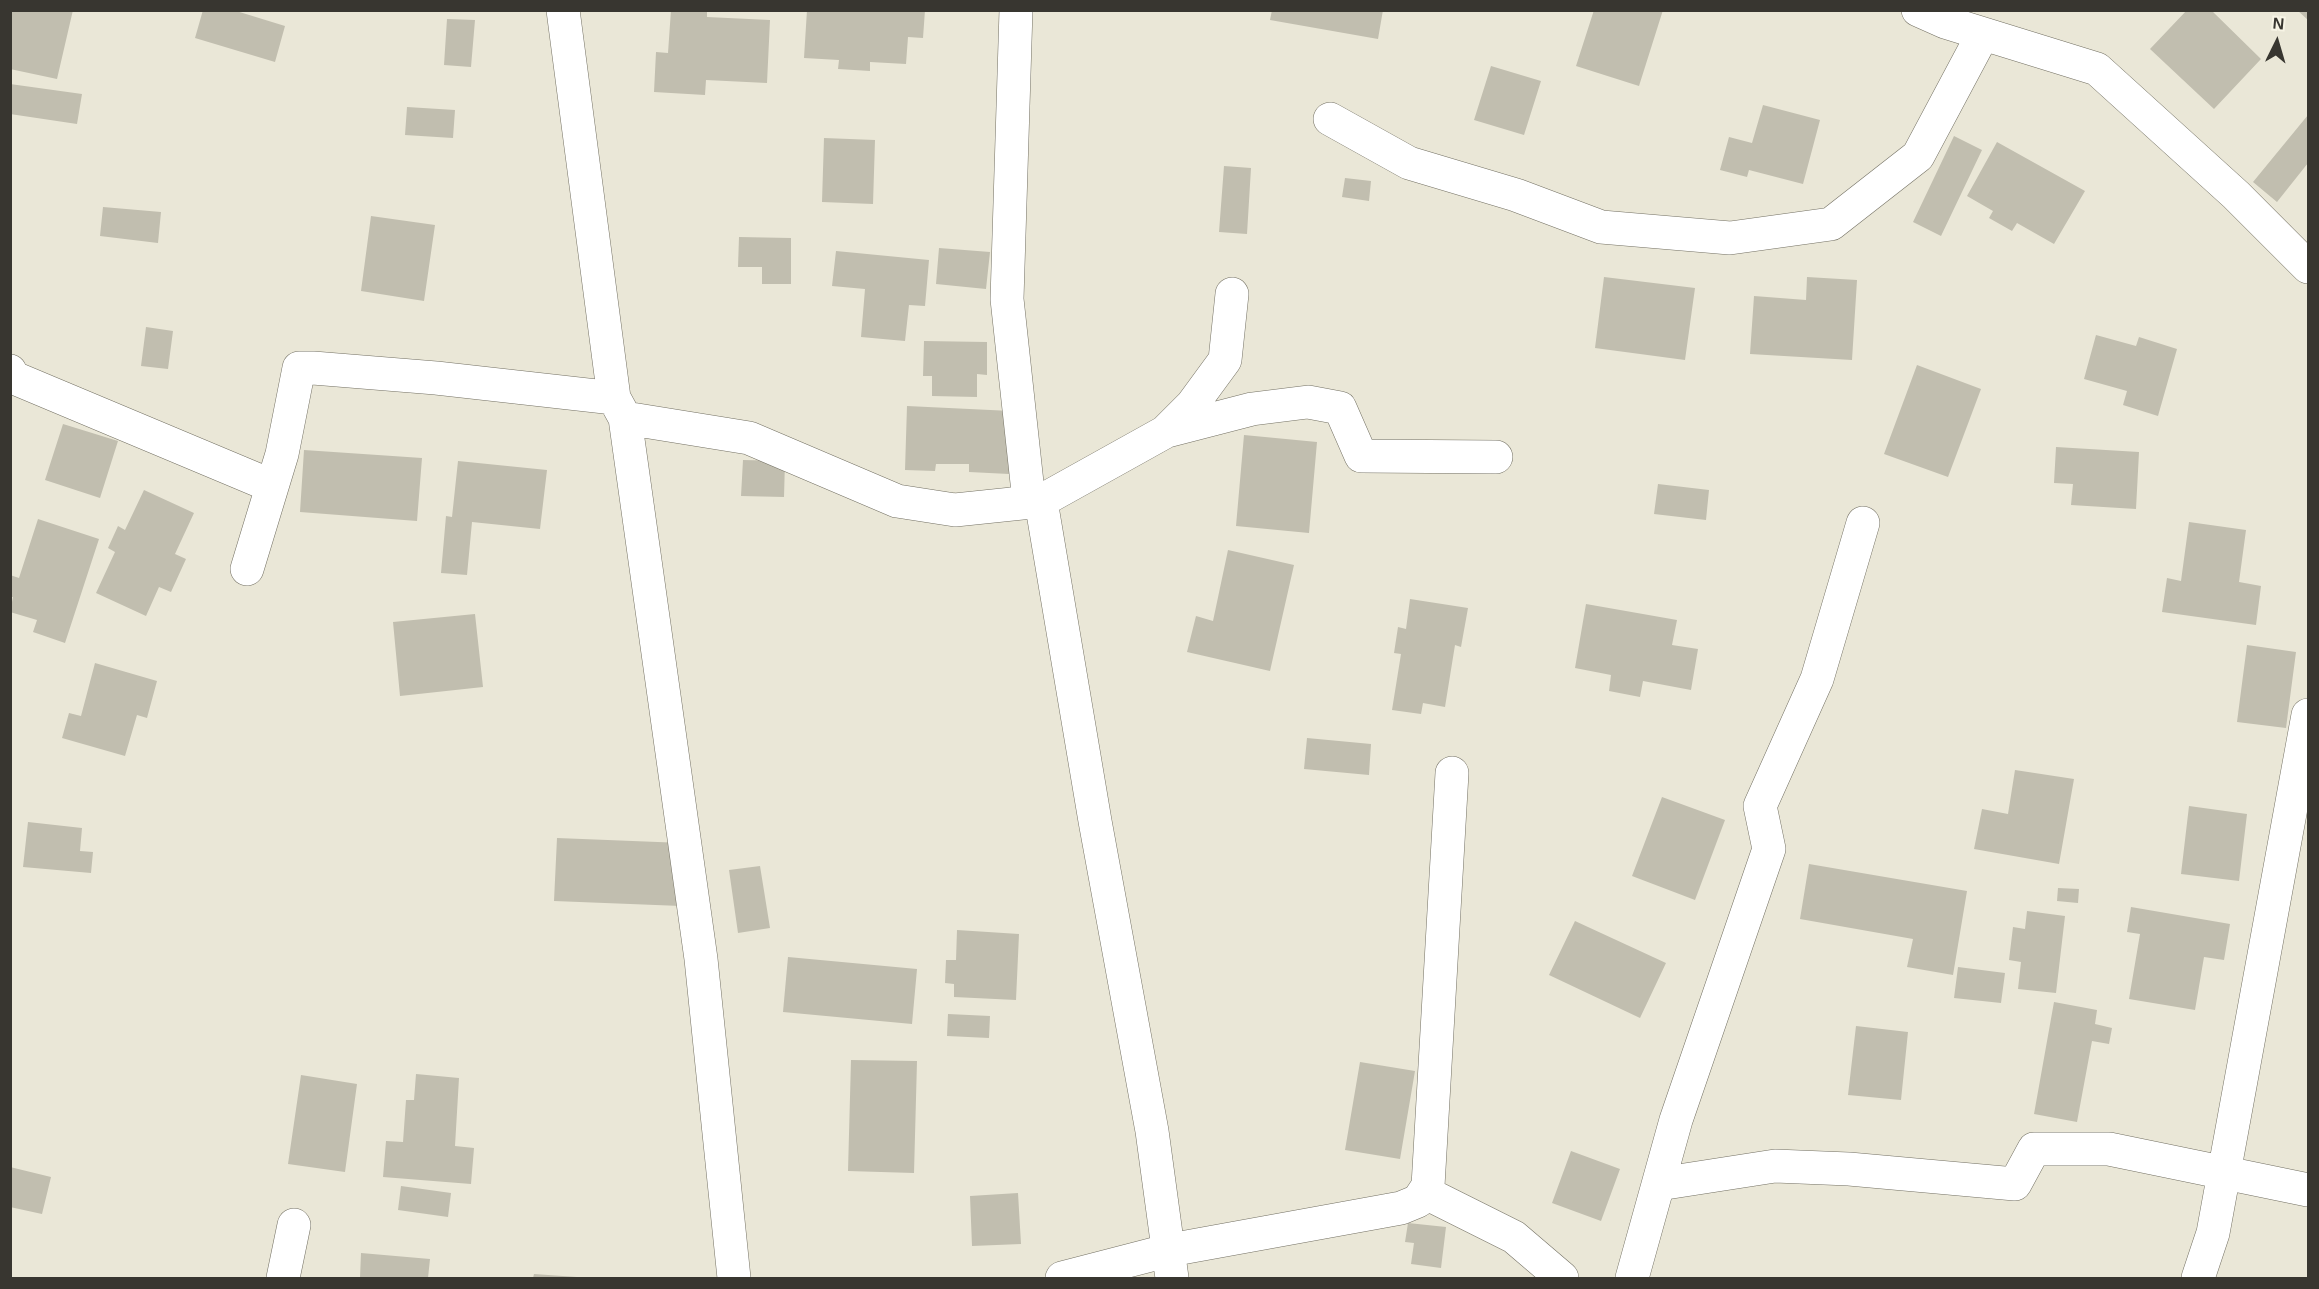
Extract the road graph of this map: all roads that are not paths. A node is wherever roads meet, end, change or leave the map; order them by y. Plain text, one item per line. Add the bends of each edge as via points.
1 (563, 10) edge
2 (1017, 10) edge
3 (1918, 10) edge
4 (1983, 34) junction
5 (1330, 119) dead end
6 (2308, 267) edge
7 (1232, 294) dead end
8 (10, 371) edge
9 (620, 408) junction
10 (1165, 432) junction
11 (1496, 457) dead end
12 (272, 486) junction
13 (1041, 501) junction
14 (1863, 523) dead end
15 (247, 569) dead end
16 (2308, 716) edge
17 (1452, 773) dead end
18 (2301, 798) edge
19 (2224, 1174) junction
20 (1659, 1184) junction
21 (2308, 1190) edge
22 (1424, 1192) junction
23 (294, 1225) dead end
24 (1171, 1264) edge
25 (283, 1278) edge
26 (735, 1278) edge
27 (1062, 1278) edge
28 (1562, 1278) edge
29 (1632, 1278) edge
30 (2198, 1278) edge

1 - 9 street
2 - 13 street via 1007,299 1028,492
3 - 4 street
4 - 5 street via 1918,156 1831,224 1730,238 1601,227 1516,195 1409,163
4 - 6 street via 2097,69 2236,195
7 - 10 street via 1225,360 1192,405
8 - 12 street via 12,376
9 - 12 street via 436,378 299,368
9 - 13 street via 748,438 897,501 955,510
9 - 26 street via 701,959
10 - 11 street via 1252,409 1308,402 1340,408 1361,456
10 - 13 street
12 - 15 street
13 - 24 street via 1152,1131
14 - 20 street via 1817,679 1760,806 1769,849 1676,1120
16 - 18 street
17 - 22 street via 1428,1186
18 - 19 street
19 - 20 street via 2109,1149 2034,1149 2015,1184 1775,1166
19 - 21 street
19 - 30 street via 2213,1233
20 - 29 street
22 - 24 street via 1418,1201 1401,1208
22 - 28 street via 1514,1237
23 - 25 street
24 - 27 street

